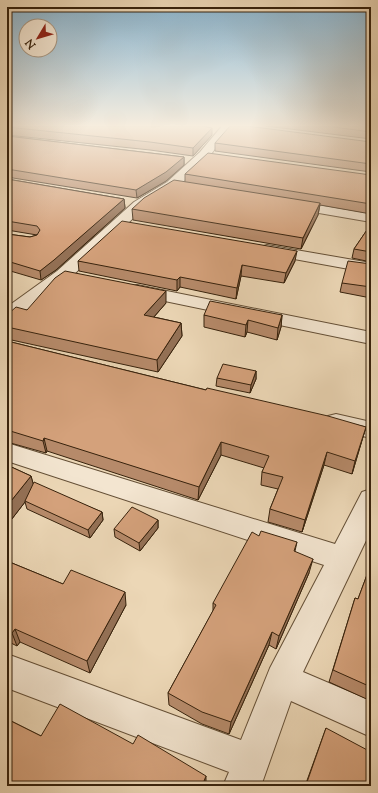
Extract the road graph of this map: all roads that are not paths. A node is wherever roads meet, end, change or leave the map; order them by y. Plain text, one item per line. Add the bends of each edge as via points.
1 (191, 163) edge
2 (172, 185) junction
3 (187, 187) edge
4 (123, 202) edge
5 (279, 202) edge
6 (139, 205) junction
7 (371, 218) edge
8 (253, 248) edge
9 (371, 268) edge
10 (63, 275) junction
11 (86, 279) edge
12 (117, 286) edge
13 (9, 311) edge
14 (371, 338) edge
15 (317, 418) edge
16 (371, 430) edge
17 (7, 452) edge
18 (368, 513) edge
19 (342, 558) junction
20 (7, 671) edge
21 (282, 680) junction
22 (371, 719) edge
23 (247, 774) edge

1 - 2 street
2 - 3 street
2 - 6 street
4 - 6 street
5 - 7 street
6 - 10 street via 128,225
8 - 9 street
10 - 11 street
10 - 13 street
12 - 14 street
15 - 16 street
17 - 19 street
18 - 19 street
19 - 21 street
20 - 23 street
21 - 22 street
21 - 23 street

